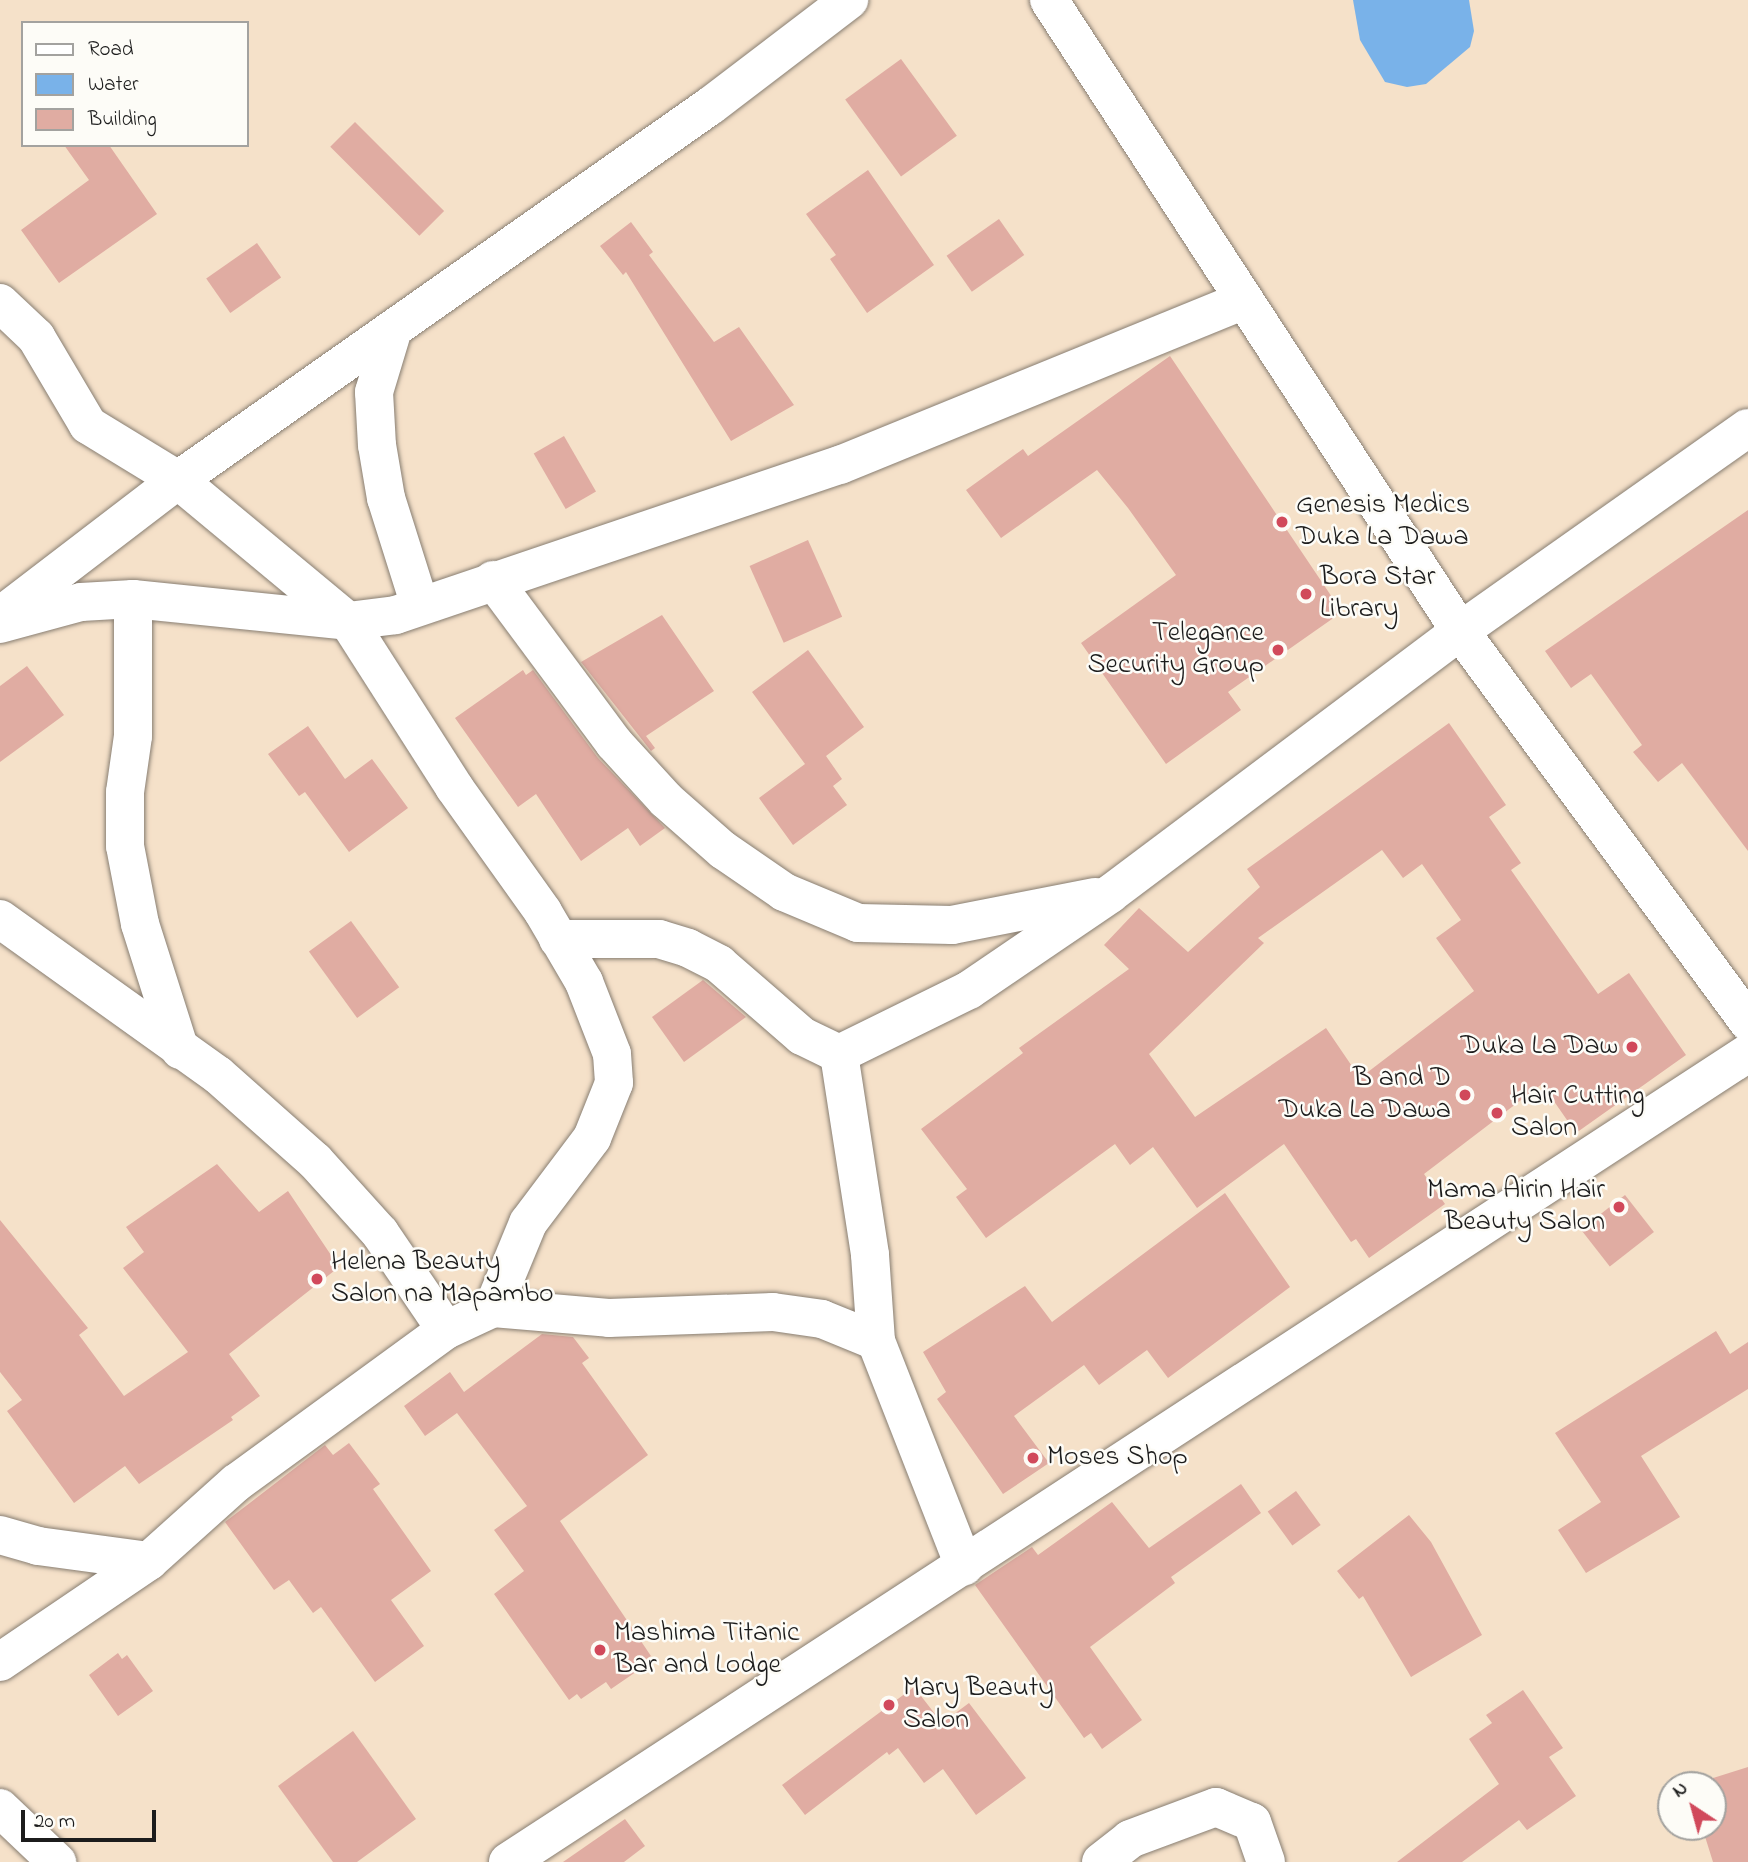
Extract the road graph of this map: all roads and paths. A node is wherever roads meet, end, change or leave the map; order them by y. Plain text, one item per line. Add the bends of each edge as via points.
1 (849, 0) edge
2 (1049, 0) edge
3 (1244, 300) junction
4 (0, 303) edge
5 (393, 329) junction
6 (1748, 428) edge
7 (178, 480) junction
8 (493, 580) junction
9 (133, 599) junction
10 (420, 606) junction
11 (0, 616) edge
12 (348, 621) junction
13 (0, 624) edge
14 (1460, 631) junction
15 (1110, 894) junction
16 (0, 919) edge
17 (558, 939) junction
18 (1748, 1021) edge
19 (180, 1050) junction
20 (1748, 1053) edge
21 (839, 1054) junction
22 (493, 1308) junction
23 (446, 1330) junction
24 (876, 1341) junction
25 (0, 1535) edge
26 (149, 1561) junction
27 (964, 1566) junction
28 (0, 1661) edge
29 (0, 1808) edge
30 (57, 1862) edge
31 (508, 1862) edge
32 (1101, 1862) edge
33 (1266, 1862) edge

1 - 5 street via 710,106
2 - 3 street
3 - 8 street via 828,470
3 - 14 street
4 - 7 street via 36,337 88,425
5 - 7 street
5 - 10 street via 374,392 377,445 386,498
6 - 14 street
7 - 11 street
7 - 12 street
8 - 10 street
8 - 15 street via 614,743 666,800 723,850 785,892 858,923 952,925
9 - 12 street
9 - 13 street via 81,602
9 - 19 street via 133,736 125,792 125,846 140,924
10 - 12 street via 396,615
12 - 17 street
14 - 15 street
14 - 18 street
15 - 21 street via 969,990
16 - 19 street
17 - 21 street via 659,939 688,948 719,964 802,1036
17 - 22 street via 584,982 607,1042 614,1083 592,1138 528,1223
19 - 23 street via 218,1075 315,1161 380,1233
20 - 27 street
21 - 24 street via 870,1255
22 - 23 street
22 - 24 street via 609,1318 773,1312 822,1319
23 - 26 street via 236,1483
24 - 27 street
25 - 26 street via 38,1546
26 - 28 street
27 - 31 street
29 - 30 street
32 - 33 street via 1130,1839 1216,1807 1252,1822

